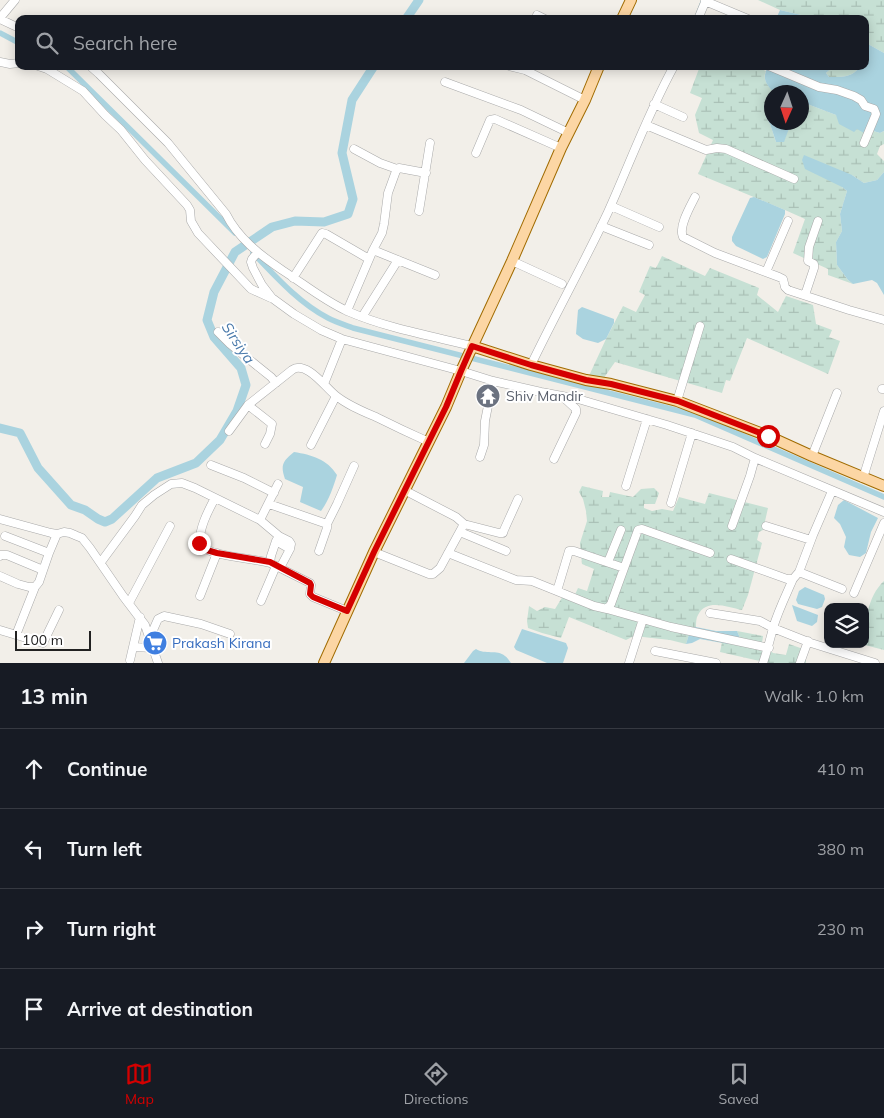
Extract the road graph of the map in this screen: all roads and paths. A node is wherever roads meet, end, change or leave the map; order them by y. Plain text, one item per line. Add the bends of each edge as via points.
1 (15, 0) edge
2 (631, 0) edge
3 (706, 1) edge
4 (624, 15) edge
5 (700, 15) edge
6 (739, 15) edge
7 (0, 19) edge
8 (15, 26) edge
9 (0, 62) edge
10 (15, 64) edge
11 (49, 70) edge
12 (95, 70) edge
13 (524, 70) edge
14 (597, 70) edge
15 (672, 70) edge
16 (779, 70) edge
17 (445, 82) dead end
18 (585, 100) junction
19 (654, 104) junction
20 (682, 116) dead end
21 (646, 125) junction
22 (569, 133) junction
23 (430, 143) dead end
24 (864, 143) dead end
25 (561, 148) junction
26 (354, 149) dead end
27 (476, 153) dead end
28 (397, 169) junction
29 (426, 173) junction
30 (794, 179) dead end
31 (695, 197) dead end
32 (610, 206) junction
33 (419, 212) dead end
34 (788, 221) dead end
35 (818, 222) dead end
36 (601, 226) junction
37 (659, 227) dead end
38 (649, 245) dead end
39 (373, 250) junction
40 (256, 255) junction
41 (369, 259) junction
42 (398, 260) junction
43 (512, 261) junction
44 (766, 272) junction
45 (435, 274) dead end
46 (294, 278) junction
47 (562, 284) dead end
48 (805, 296) junction
49 (272, 298) junction
50 (347, 311) junction
51 (362, 317) junction
52 (884, 320) edge
53 (700, 326) dead end
54 (218, 332) dead end
55 (342, 339) junction
56 (471, 349) junction
57 (531, 365) junction
58 (462, 367) junction
59 (493, 381) junction
60 (276, 383) junction
61 (324, 384) junction
62 (837, 393) dead end
63 (336, 396) junction
64 (562, 396) junction
65 (678, 401) junction
66 (248, 405) junction
67 (884, 412) edge
68 (647, 419) junction
69 (882, 422) edge
70 (229, 431) dead end
71 (692, 433) junction
72 (429, 442) junction
73 (265, 444) dead end
74 (311, 445) dead end
75 (812, 456) junction
76 (480, 457) dead end
77 (755, 458) junction
78 (554, 459) dead end
79 (211, 464) dead end
80 (354, 466) dead end
81 (863, 478) junction
82 (278, 484) dead end
83 (626, 486) dead end
84 (884, 486) edge
85 (404, 490) junction
86 (832, 491) junction
87 (274, 493) junction
88 (215, 498) junction
89 (518, 499) dead end
90 (671, 503) dead end
91 (269, 504) junction
92 (884, 512) edge
93 (0, 519) edge
94 (260, 520) junction
95 (884, 523) edge
96 (327, 524) junction
97 (170, 526) dead end
98 (732, 526) dead end
99 (766, 526) dead end
100 (462, 528) junction
101 (621, 530) dead end
102 (57, 534) junction
103 (5, 536) dead end
104 (278, 539) junction
105 (811, 540) junction
106 (319, 551) dead end
107 (506, 551) dead end
108 (374, 552) junction
109 (49, 553) junction
110 (217, 553) junction
111 (448, 553) junction
112 (710, 553) dead end
113 (0, 556) edge
114 (731, 559) dead end
115 (101, 562) junction
116 (608, 562) junction
117 (275, 565) junction
118 (624, 568) junction
119 (43, 570) junction
120 (0, 576) edge
121 (796, 576) junction
122 (35, 586) junction
123 (842, 589) dead end
124 (557, 591) junction
125 (854, 593) dead end
126 (200, 596) dead end
127 (261, 601) dead end
128 (129, 603) junction
129 (607, 609) junction
130 (59, 610) dead end
131 (347, 611) junction
132 (710, 613) dead end
133 (140, 617) junction
134 (643, 619) junction
135 (773, 628) junction
136 (0, 630) edge
137 (230, 634) dead end
138 (16, 635) junction
139 (150, 637) junction
140 (808, 642) junction
141 (133, 647) junction
142 (154, 648) junction
143 (769, 648) junction
144 (655, 651) dead end
145 (130, 660) dead end
146 (158, 663) edge
147 (324, 663) edge
148 (629, 663) edge
149 (716, 663) edge
150 (763, 663) edge
151 (800, 663) edge
152 (875, 663) edge

1 - 7 street
2 - 4 main road
3 - 5 street
3 - 6 street
7 - 8 street
9 - 10 street
11 - 49 street via 83,91 187,205 198,233 251,289
12 - 40 street via 168,143
13 - 18 street
14 - 18 main road
15 - 19 street
16 - 24 street via 819,87 854,96 874,109 876,114
17 - 22 street via 521,110
18 - 22 main road
19 - 20 street
19 - 21 street
21 - 30 street via 706,150 726,149
21 - 32 street
22 - 25 main road
23 - 29 street
25 - 27 street via 495,118 490,120
25 - 43 main road
26 - 28 street
28 - 29 street
28 - 39 street via 388,193 382,233
29 - 33 street
31 - 44 street via 682,227 683,237
32 - 36 street
32 - 37 street
34 - 44 street
35 - 48 street via 809,247 808,261 814,264 814,268
36 - 38 street
36 - 57 street
39 - 41 street
39 - 42 street
40 - 46 street
40 - 49 street via 251,262 253,268
41 - 46 street via 322,233
41 - 50 street
42 - 45 street
42 - 51 street
43 - 47 street
43 - 56 main road
44 - 48 street via 783,279 788,290
46 - 50 street
48 - 52 street
49 - 55 street via 321,330
50 - 51 street
51 - 56 street
53 - 65 street
54 - 60 street
55 - 58 street
55 - 61 street
56 - 57 main road
56 - 58 main road
57 - 65 main road
58 - 59 street
58 - 72 main road
59 - 64 street
59 - 76 street
60 - 61 street via 298,367
60 - 66 street
61 - 63 street
62 - 75 street
63 - 72 street via 352,407
63 - 74 street
64 - 68 street
64 - 78 street via 576,409 576,413
65 - 75 main road
66 - 70 street
66 - 73 street via 272,424
67 - 69 street
68 - 71 street
68 - 83 street
69 - 81 street
71 - 77 street
71 - 90 street
72 - 85 main road
75 - 81 main road
77 - 86 street
77 - 98 street
79 - 87 street
80 - 96 street
81 - 84 main road
82 - 87 street
85 - 100 street via 456,517
85 - 108 main road
86 - 92 street
86 - 105 street
87 - 91 street
88 - 94 street
88 - 110 street via 206,515 199,543 203,549
88 - 115 street via 182,483 171,484 142,505
89 - 100 street via 502,532
91 - 94 street
91 - 96 street
93 - 102 street
94 - 104 street
95 - 125 street
96 - 106 street
97 - 128 street
99 - 105 street
100 - 107 street
100 - 111 street
101 - 116 street
102 - 109 street
102 - 115 street via 64,532 82,538
103 - 109 street
104 - 117 street via 270,556
104 - 117 street via 291,544
105 - 121 street
108 - 111 street via 429,574 440,568
108 - 131 main road
109 - 119 street
110 - 117 street
110 - 126 street
111 - 124 street via 516,580 532,581
112 - 118 street via 640,529
113 - 119 street via 7,555
114 - 121 street via 787,579
115 - 128 street
116 - 118 street
116 - 124 street via 569,551
117 - 127 street
117 - 131 street via 310,583 313,597
118 - 129 street
119 - 122 street
120 - 122 street via 18,584
121 - 123 street
121 - 135 street
122 - 138 street
124 - 129 street
128 - 133 street
129 - 134 street
130 - 138 street via 43,642
131 - 147 main road
132 - 135 street via 760,621
133 - 139 street
133 - 141 street
134 - 143 street
134 - 148 street
135 - 140 street
135 - 143 street
136 - 138 street
137 - 139 street via 164,616 158,619
139 - 142 street
140 - 151 street
140 - 152 street
141 - 142 street
141 - 145 street
142 - 146 street
143 - 150 street
144 - 149 street

